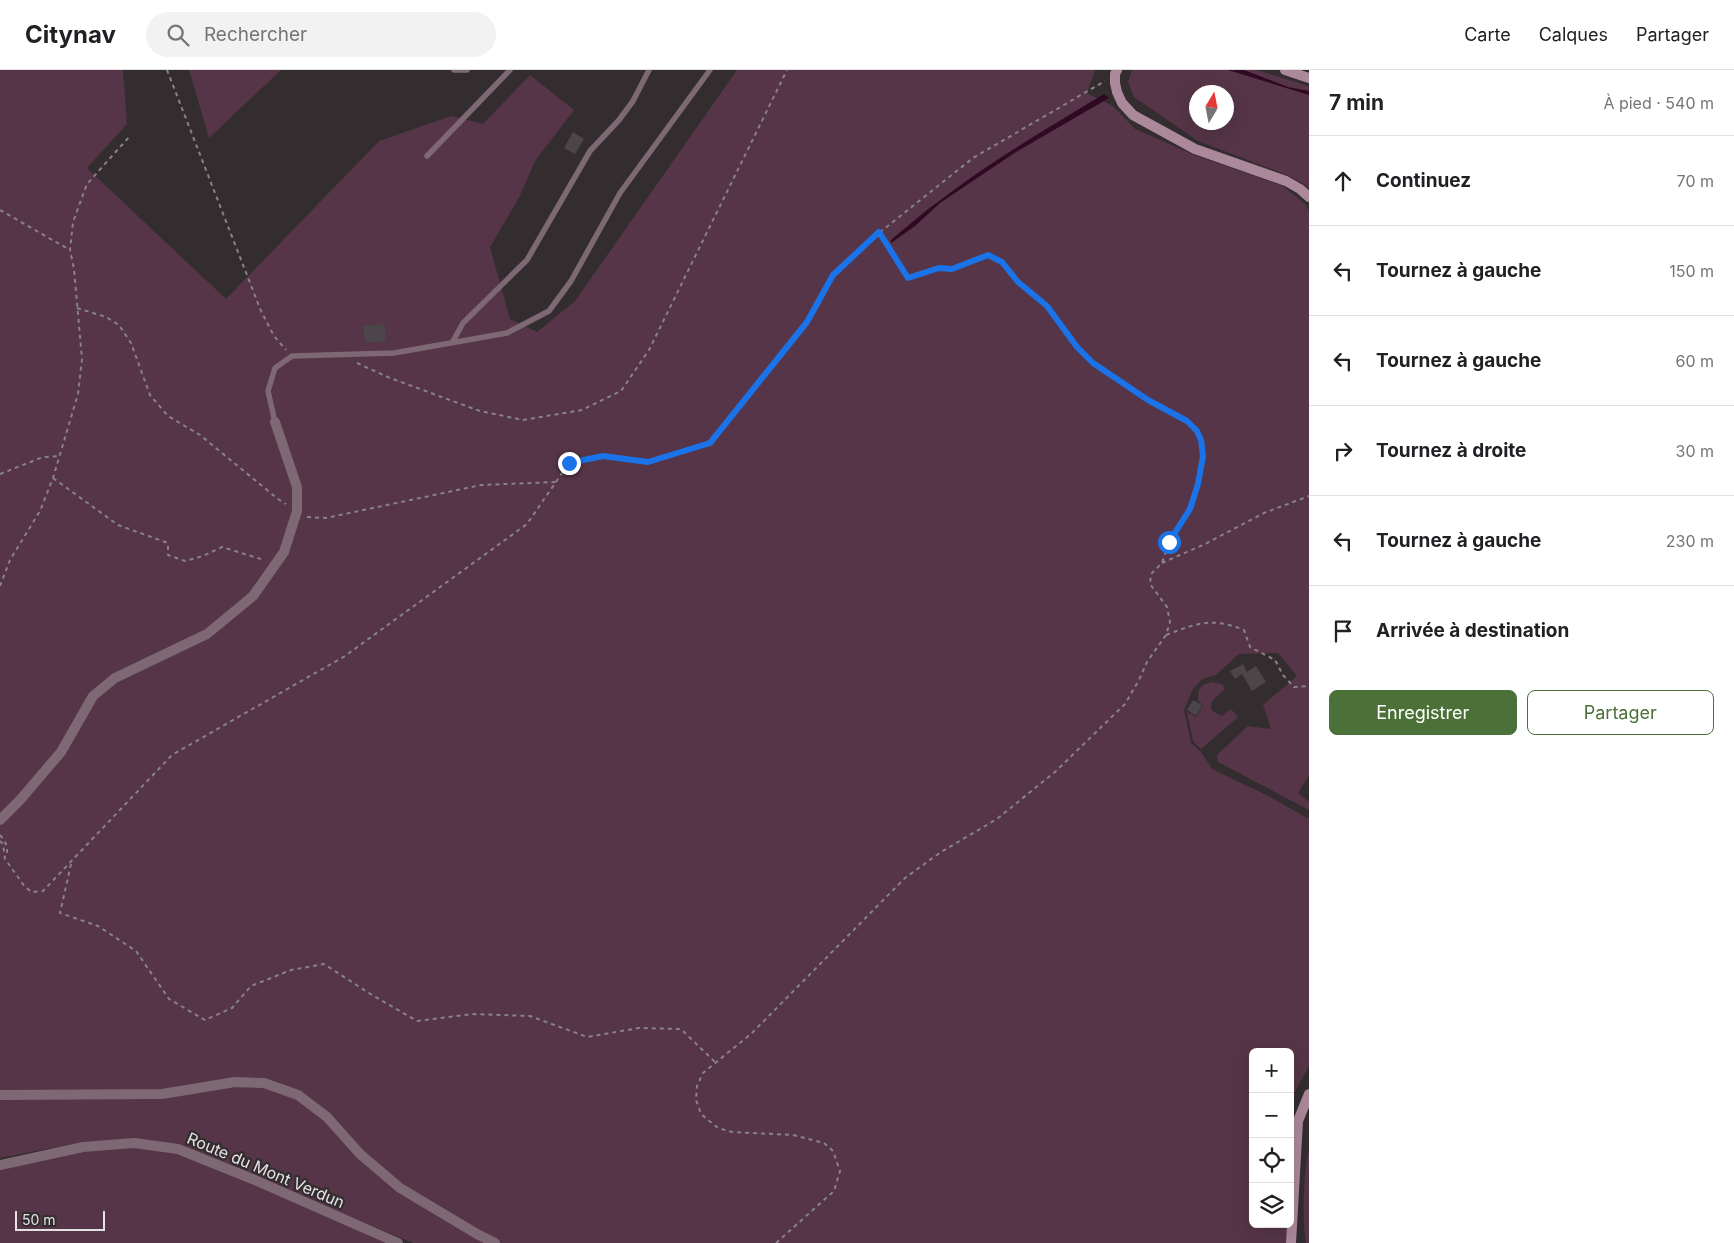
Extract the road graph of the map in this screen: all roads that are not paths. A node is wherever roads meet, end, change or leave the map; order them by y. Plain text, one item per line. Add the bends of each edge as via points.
1 (454, 70) edge
2 (467, 70) edge
3 (510, 70) edge
4 (649, 70) edge
5 (710, 70) edge
6 (1285, 70) edge
7 (1116, 72) edge
8 (1309, 78) edge
9 (427, 156) dead end
10 (1309, 197) edge
11 (452, 343) junction
12 (275, 422) joint
13 (0, 820) edge
14 (1309, 1094) edge
15 (0, 1095) edge
16 (0, 1164) edge
17 (398, 1243) edge
18 (495, 1243) edge
19 (1291, 1243) edge

1 - 2 lane
3 - 9 lane
4 - 11 lane via 619,120 590,151 527,260 462,323
5 - 11 lane via 620,193 572,281 550,311 507,333
6 - 8 main road
7 - 10 main road via 1115,83 1122,103 1133,115 1195,149 1286,181
11 - 12 lane via 394,353 292,356 275,368 268,391
12 - 13 street via 297,487 297,511 284,552 253,596 207,634 114,678 94,696 61,752
14 - 19 main road via 1298,1121
15 - 18 street via 162,1094 235,1082 264,1083 298,1095 327,1117 360,1154 400,1188
16 - 17 street, Route du Mont Verdun via 84,1147 134,1142 178,1149

